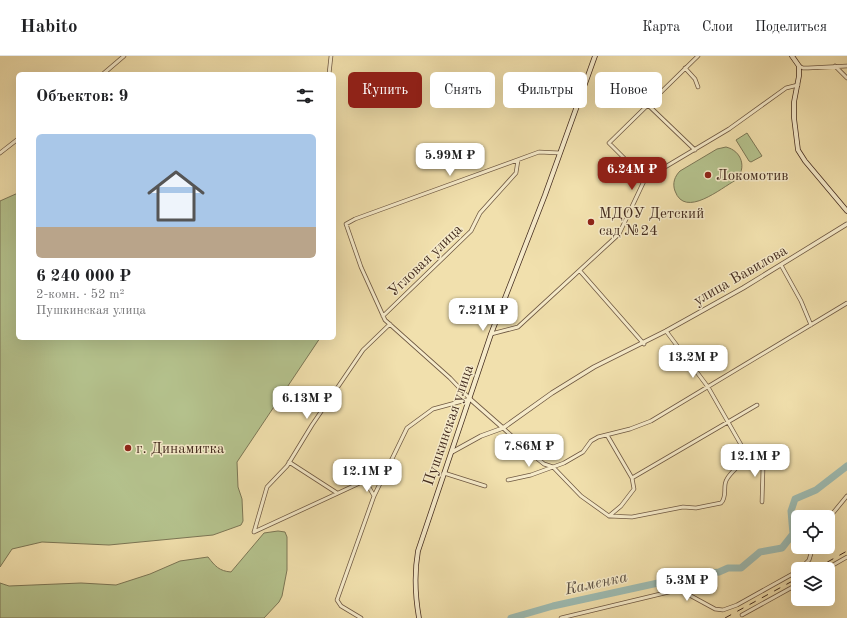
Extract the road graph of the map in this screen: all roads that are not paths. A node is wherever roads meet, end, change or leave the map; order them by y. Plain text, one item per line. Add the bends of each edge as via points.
1 (124, 56) edge
2 (331, 56) edge
3 (595, 56) edge
4 (698, 56) edge
5 (792, 56) edge
6 (798, 66) junction
7 (835, 66) junction
8 (847, 66) edge
9 (685, 68) junction
10 (105, 72) edge
11 (329, 72) edge
12 (847, 78) edge
13 (798, 85) junction
14 (698, 87) dead end
15 (662, 91) edge
16 (645, 108) edge
17 (651, 108) edge
18 (16, 141) edge
19 (695, 150) junction
20 (0, 153) edge
21 (560, 153) junction
22 (518, 160) junction
23 (645, 180) junction
24 (847, 211) edge
25 (847, 224) edge
26 (781, 265) junction
27 (580, 271) junction
28 (847, 302) edge
29 (383, 316) junction
30 (390, 324) junction
31 (811, 325) junction
32 (666, 331) junction
33 (491, 334) junction
34 (644, 344) junction
35 (708, 387) junction
36 (470, 399) junction
37 (757, 405) dead end
38 (728, 421) junction
39 (503, 428) junction
40 (607, 435) junction
41 (452, 452) junction
42 (744, 456) junction
43 (289, 462) junction
44 (553, 467) junction
45 (444, 473) junction
46 (632, 478) junction
47 (508, 480) dead end
48 (485, 486) dead end
49 (337, 493) junction
50 (374, 496) junction
51 (847, 496) edge
52 (762, 502) dead end
53 (835, 511) edge
54 (609, 516) junction
55 (847, 557) edge
56 (835, 564) edge
57 (791, 575) edge
58 (791, 588) edge
59 (742, 615) dead end
60 (419, 617) edge
61 (361, 618) edge
62 (561, 618) edge

1 - 10 street
2 - 11 street
3 - 21 main road, Пушкинская улица
4 - 9 street
5 - 6 main road
6 - 7 street
6 - 13 main road
7 - 8 street
7 - 12 street
9 - 14 street via 695,79
9 - 15 street
13 - 19 street via 786,88
13 - 24 main road via 794,118 798,150
16 - 23 street via 610,143
17 - 19 street
18 - 20 street
19 - 23 street
21 - 22 street via 539,152
21 - 33 main road, Пушкинская улица
22 - 29 street, Угловая улица via 516,172 480,213 471,231
22 - 29 street via 346,224
23 - 27 street via 619,234
25 - 26 street, улица Вавилова
26 - 31 street
26 - 32 street, улица Вавилова
27 - 33 street via 518,326
27 - 34 street
28 - 31 street
29 - 30 street
30 - 36 street
30 - 43 street via 364,350
31 - 35 street
32 - 34 street, улица Вавилова
32 - 35 street
33 - 36 main road, Пушкинская улица
34 - 39 street, улица Вавилова via 594,367
35 - 38 street
35 - 40 street via 651,421
36 - 39 street
36 - 41 main road, Пушкинская улица
36 - 50 street via 433,409 407,428
37 - 38 street
38 - 42 street via 743,448
38 - 46 street
39 - 41 street, улица Вавилова via 481,436
39 - 44 street via 544,464
40 - 44 street via 591,441 583,452
40 - 46 street
41 - 45 main road, Пушкинская улица
42 - 52 street via 763,468
42 - 54 street via 726,479 725,498 721,503 632,517
43 - 49 street
43 - 49 street via 267,487 254,532
44 - 47 street
44 - 54 street via 581,496
45 - 48 street
45 - 60 main road, Пушкинская улица via 415,567
46 - 54 street via 634,489 621,506
49 - 50 street via 364,481
50 - 61 street via 338,600 341,606
51 - 53 street
55 - 56 street
57 - 62 street via 737,605 723,610 714,609 682,591 673,591
58 - 59 street

